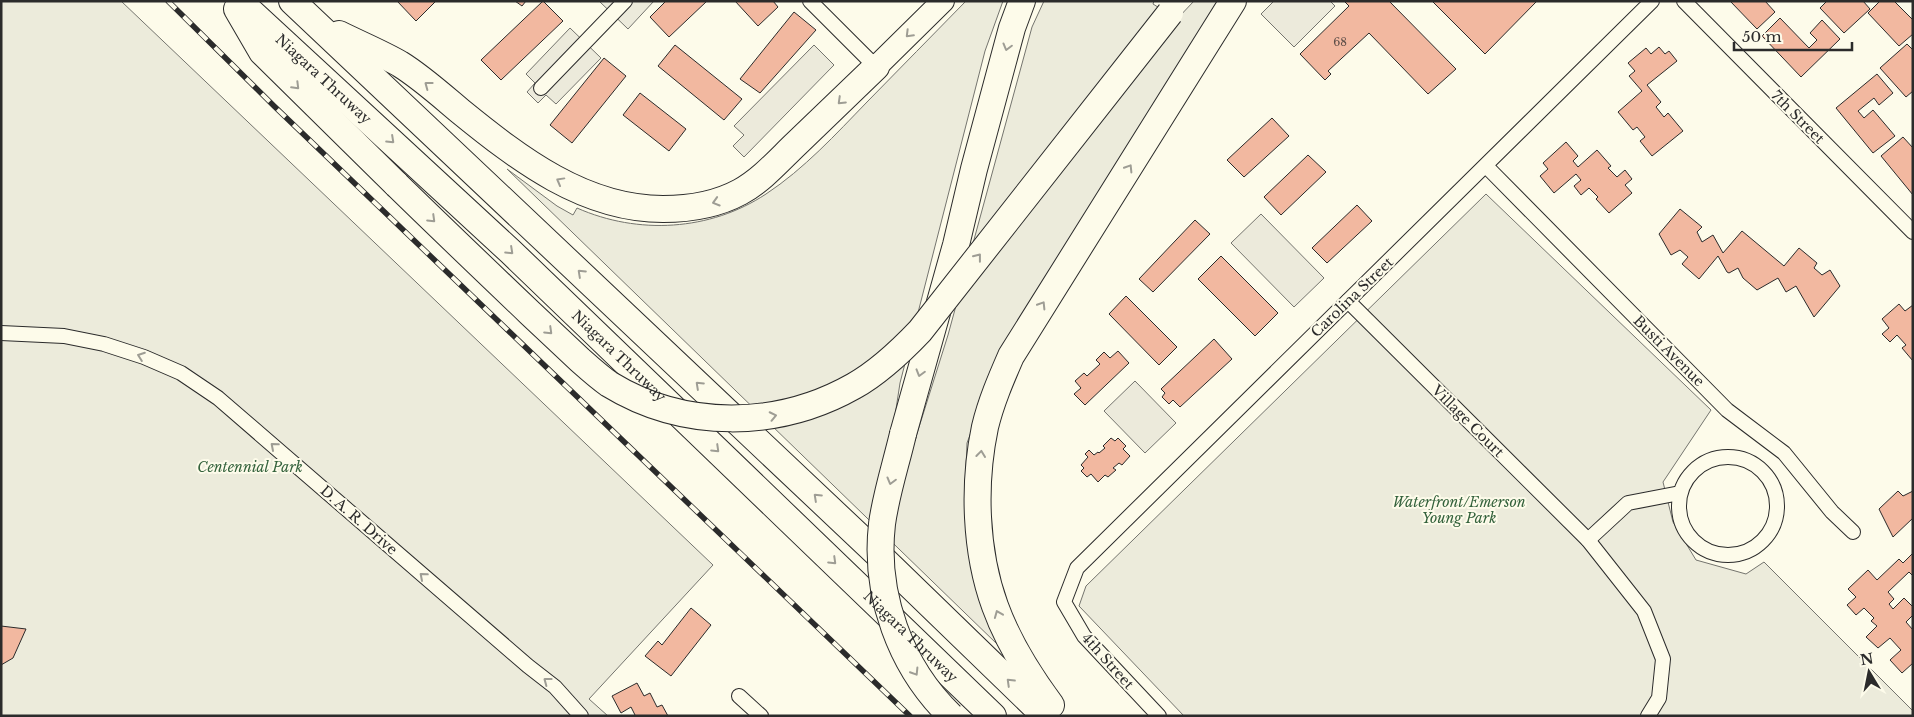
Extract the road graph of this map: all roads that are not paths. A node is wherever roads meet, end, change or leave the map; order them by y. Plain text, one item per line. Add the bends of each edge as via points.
1 (233, 1) edge
2 (239, 1) edge
3 (292, 1) edge
4 (625, 1) edge
5 (810, 1) edge
6 (943, 1) edge
7 (1022, 1) edge
8 (1233, 1) edge
9 (1652, 1) edge
10 (1684, 1) edge
11 (1175, 7) edge
12 (314, 22) junction
13 (876, 67) junction
14 (541, 88) dead end
15 (1486, 166) junction
16 (1913, 232) edge
17 (1348, 301) junction
18 (1, 333) edge
19 (1680, 493) junction
20 (1853, 532) dead end
21 (1588, 540) junction
22 (1064, 602) joint
23 (739, 696) dead end
24 (581, 716) edge
25 (761, 716) edge
26 (951, 716) edge
27 (993, 716) edge
28 (1045, 716) edge
29 (1058, 716) edge
30 (1159, 716) edge
31 (1648, 716) edge

1 -> 11 highway, bridge via 262,52 557,339 607,383 670,410 708,418 747,419 794,411 828,400 880,368 920,331
2 -> 27 highway, Niagara Thruway via 511,252
3 - 12 highway
4 - 14 street
5 - 13 street
6 -> 13 main road
7 -> 26 highway, bridge via 974,169 882,523 886,597 901,644 912,668
29 -> 8 highway via 1016,653 989,588 982,552 979,504 981,452 986,425 1011,356
9 - 15 street, Carolina Street
10 - 16 street, 7th Street
13 -> 12 highway via 767,172 741,191 699,206 652,209 602,200 542,171 400,64
28 -> 12 highway
15 - 17 street, Carolina Street
15 - 20 street, Busti Avenue via 1727,410 1784,453 1832,512
17 - 21 street, Village Court
17 - 22 street, Carolina Street via 1077,568
24 -> 18 street, D. A. R. Drive via 556,687 218,398 181,372 104,344 64,336
19 - 19 street via 1678,508 1689,537 1715,554 1746,552 1771,532 1777,516 1778,499 1772,483 1748,460 1732,456 1715,458 1699,465 1687,478
19 - 21 street via 1628,503
21 - 31 street, Village Court via 1644,611 1663,659 1659,698
22 - 30 street, 4th Street via 1084,636
23 - 25 street

